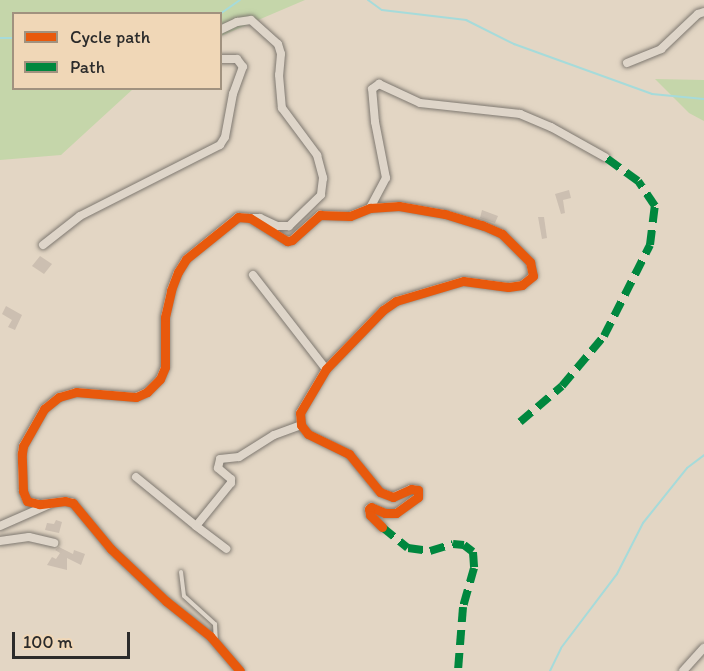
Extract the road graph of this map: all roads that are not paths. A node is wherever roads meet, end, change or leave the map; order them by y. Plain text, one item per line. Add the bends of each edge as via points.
1 (704, 12) edge
2 (222, 29) edge
3 (222, 59) edge
4 (627, 63) dead end
5 (605, 156) dead end
6 (370, 208) junction
7 (250, 218) junction
8 (43, 245) dead end
9 (253, 275) dead end
10 (326, 369) junction
11 (301, 425) junction
12 (136, 477) dead end
13 (56, 501) junction
14 (0, 526) edge
15 (196, 526) junction
16 (382, 527) dead end
17 (0, 540) edge
18 (54, 543) dead end
19 (226, 549) dead end
20 (181, 572) dead end
21 (216, 643) junction
22 (704, 648) edge
23 (240, 671) edge
24 (683, 671) edge

1 - 4 street via 661,49
2 - 7 street via 251,20 278,44 282,108 317,155 323,178 321,195 289,226
3 - 8 street via 237,59 243,67 220,145 90,211
5 - 6 street via 520,114 420,103 376,85 372,89 375,122 386,178
6 - 7 street via 350,216 320,215 287,241
6 - 10 street via 399,206 482,225 502,234 530,262 533,276 522,285 508,287 463,281 396,301
7 - 13 street via 231,221 186,259 178,272 165,317 165,367 147,392 117,398 76,392 59,397 44,409 23,446 23,491 32,503
9 - 10 street
10 - 11 street via 300,413
11 - 15 street via 274,435 239,457 220,459 218,468 231,483
11 - 16 street via 308,434 349,454 387,496 418,490 418,497 396,513 369,509
12 - 15 street
13 - 14 street
13 - 21 street via 73,503 111,549
15 - 19 street
17 - 18 street via 29,537
20 - 21 lane via 184,596 215,624
21 - 23 street
22 - 24 street

